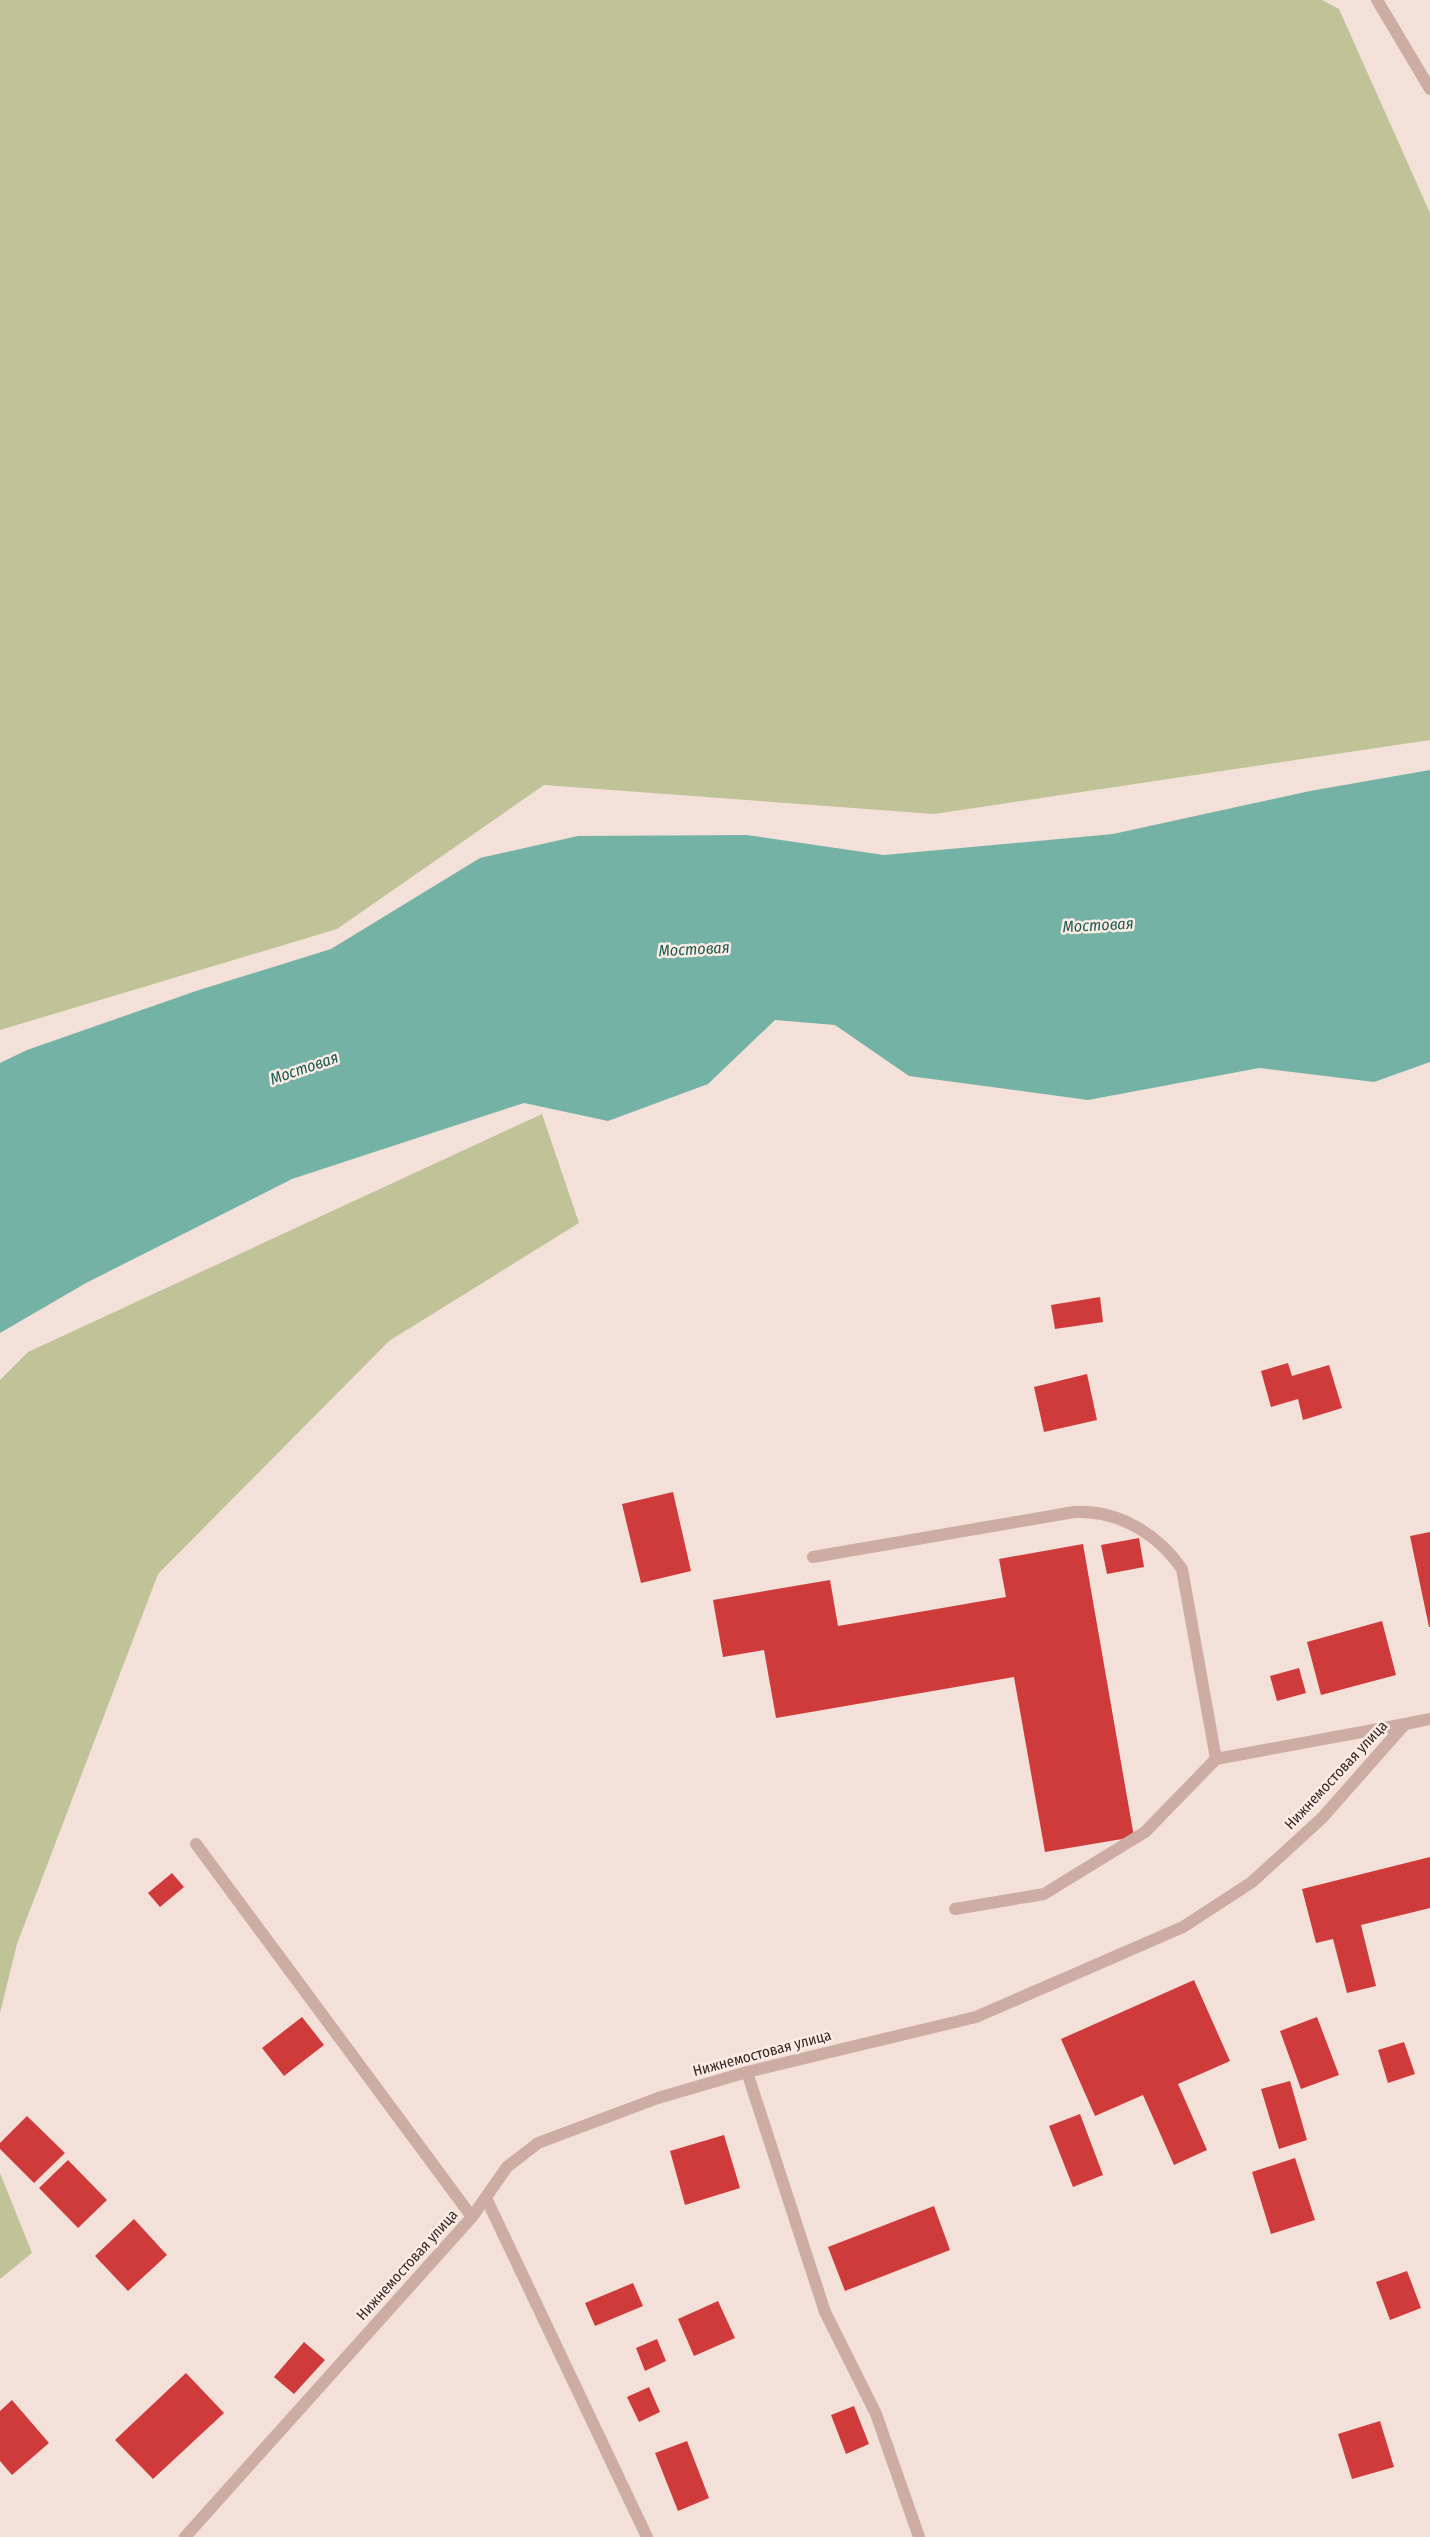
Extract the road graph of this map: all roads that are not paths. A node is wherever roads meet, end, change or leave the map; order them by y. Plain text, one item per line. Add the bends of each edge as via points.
1 (1377, 0) edge
2 (1430, 89) edge
3 (812, 1557) dead end
4 (1430, 1719) edge
5 (1405, 1724) junction
6 (1216, 1758) junction
7 (196, 1844) dead end
8 (955, 1909) dead end
9 (748, 2072) junction
10 (486, 2198) junction
11 (472, 2217) junction
12 (185, 2537) edge
13 (647, 2537) edge
14 (919, 2537) edge

1 - 2 street
3 - 6 street via 1074,1512 1095,1511 1114,1515 1157,1542 1172,1554 1182,1569
4 - 5 street, Нижнемостовая улица
5 - 6 street
5 - 9 street, Нижнемостовая улица via 1322,1818 1252,1882 1183,1927 976,2017
6 - 8 street via 1144,1832 1044,1894
7 - 11 street
9 - 10 street, Нижнемостовая улица via 658,2098 538,2143 507,2167
9 - 14 street via 825,2312 876,2414
10 - 11 street, Нижнемостовая улица
10 - 13 street
11 - 12 street, Нижнемостовая улица

